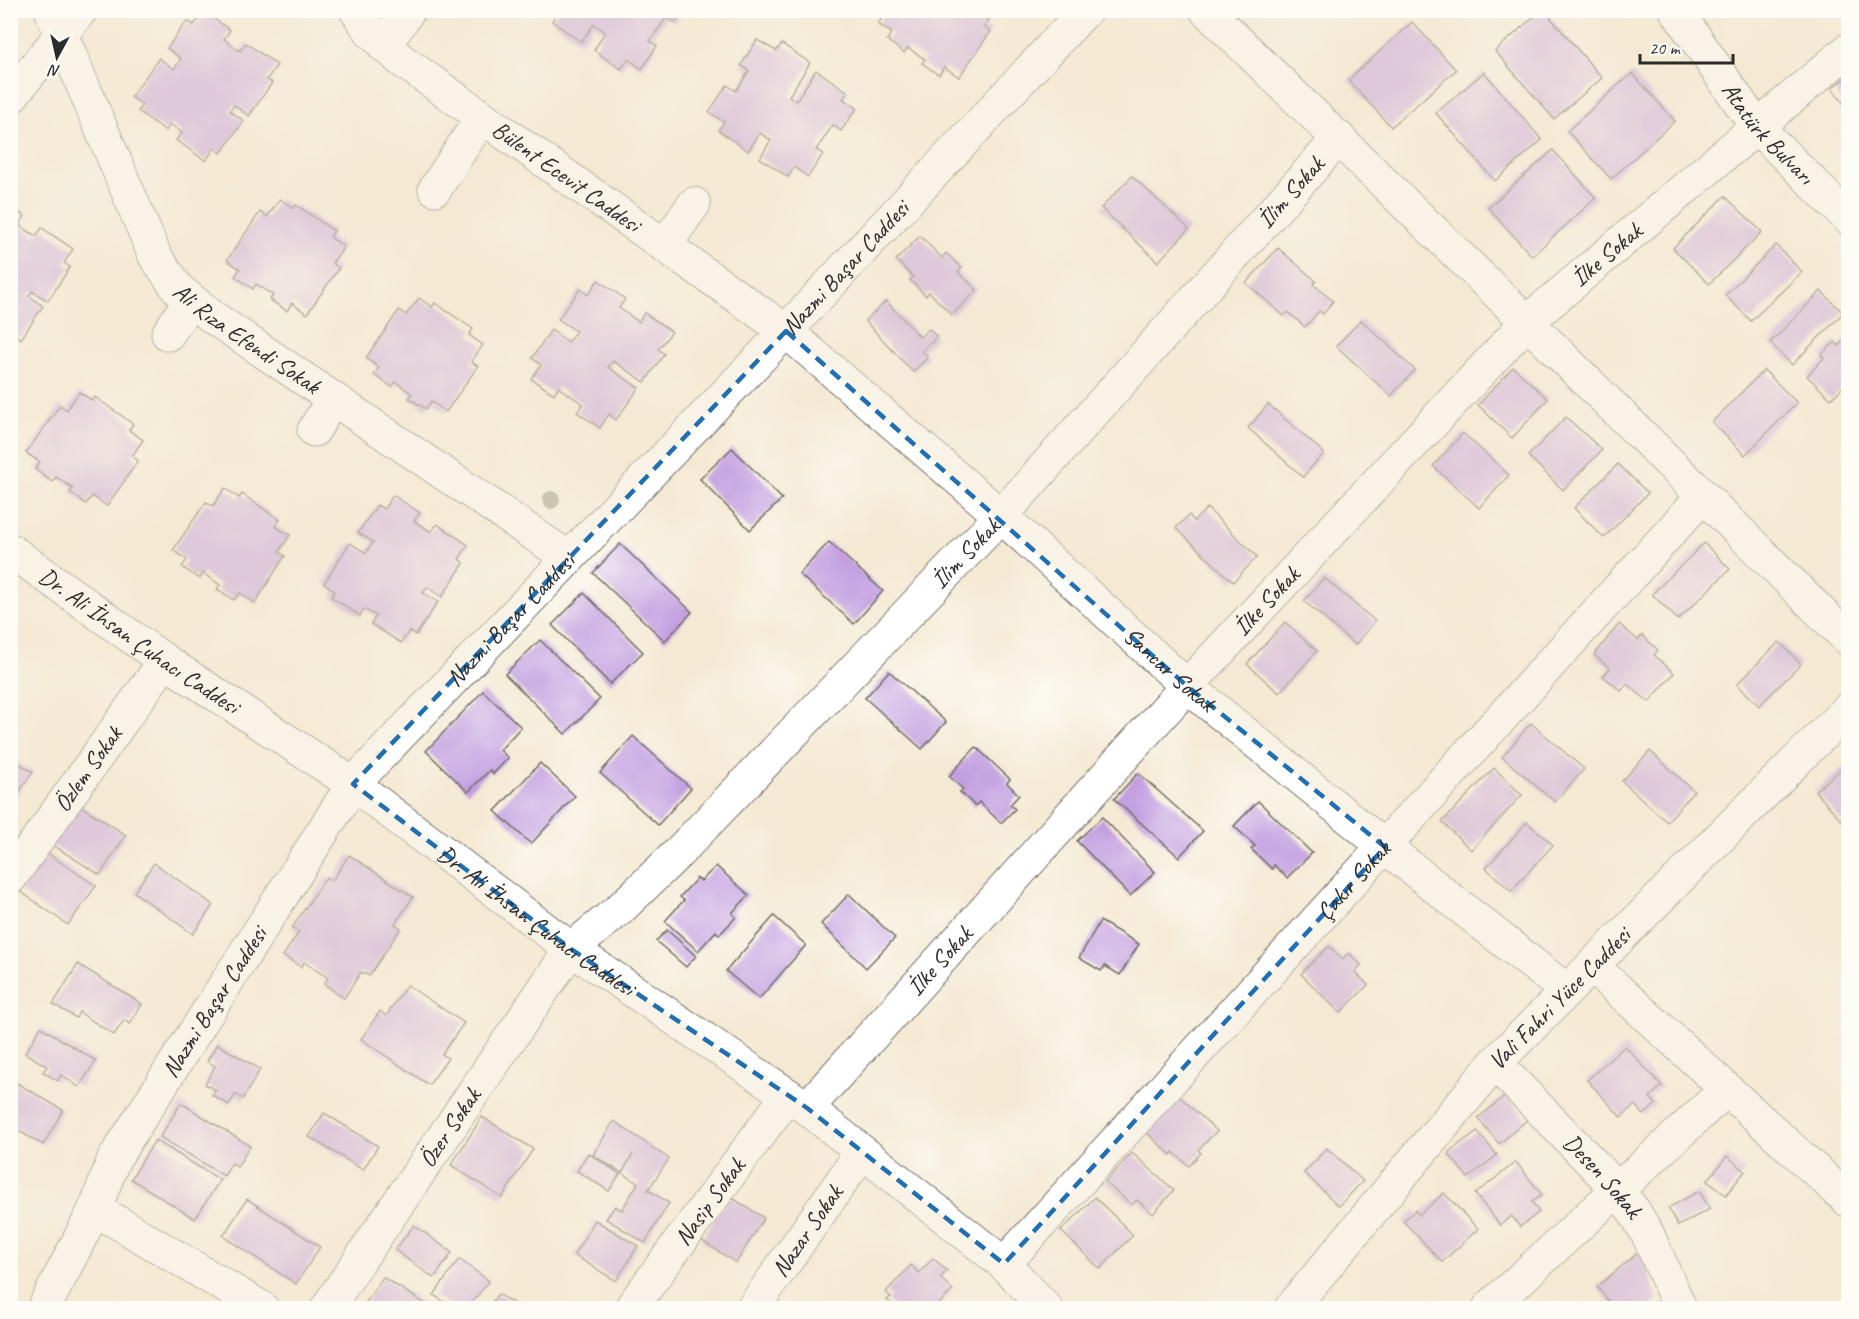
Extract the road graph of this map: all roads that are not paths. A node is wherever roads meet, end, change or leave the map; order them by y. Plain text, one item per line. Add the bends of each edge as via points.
1 (356, 10) edge
2 (410, 10) edge
3 (1086, 10) edge
4 (1206, 10) edge
5 (1676, 10) edge
6 (64, 18) edge
7 (384, 46) junction
8 (1848, 50) edge
9 (10, 98) edge
10 (482, 117) junction
11 (1756, 126) junction
12 (1339, 138) junction
13 (435, 189) dead end
14 (694, 204) dead end
15 (1848, 218) edge
16 (665, 245) junction
17 (190, 300) junction
18 (1527, 322) junction
19 (786, 331) junction
20 (168, 334) dead end
21 (333, 399) junction
22 (314, 430) dead end
23 (1703, 496) junction
24 (1000, 516) junction
25 (10, 550) edge
26 (569, 558) junction
27 (1848, 639) edge
28 (165, 661) junction
29 (1187, 686) junction
30 (1848, 709) edge
31 (353, 784) junction
32 (1385, 847) junction
33 (10, 878) edge
34 (571, 949) junction
35 (1592, 966) junction
36 (1567, 992) junction
37 (1495, 1063) junction
38 (1727, 1089) junction
39 (797, 1101) junction
40 (862, 1152) junction
41 (1618, 1192) junction
42 (1848, 1200) edge
43 (95, 1209) junction
44 (1004, 1264) junction
45 (1043, 1307) edge
46 (44, 1308) edge
47 (262, 1308) edge
48 (327, 1308) edge
49 (631, 1308) edge
50 (753, 1308) edge
51 (1291, 1308) edge
52 (1489, 1308) edge
53 (1680, 1308) edge

1 - 7 street, Bülent Ecevit Caddesi
2 - 7 street
3 - 19 street, Nazmi Başar Caddesi
4 - 12 street
5 - 11 street, Atatürk Bulvarı
6 - 9 street
6 - 17 street, Ali Rıza Efendi Sokak via 155,256
7 - 10 street, Bülent Ecevit Caddesi
8 - 11 street, İlke Sokak
10 - 13 street
10 - 16 street, Bülent Ecevit Caddesi
11 - 15 street, Atatürk Bulvarı
11 - 18 street, İlke Sokak
12 - 18 street
12 - 24 street, İlim Sokak
14 - 16 street
16 - 19 street, Bülent Ecevit Caddesi
17 - 20 street
17 - 21 street, Ali Rıza Efendi Sokak
18 - 23 street
18 - 29 street, İlke Sokak
19 - 24 street, Sancar Sokak
19 - 26 street, Nazmi Başar Caddesi
21 - 22 street
21 - 26 street, Ali Rıza Efendi Sokak
23 - 27 street
23 - 32 street, Çakır Sokak
24 - 29 street, Sancar Sokak
24 - 34 street, İlim Sokak via 679,852
25 - 28 street, Dr. Ali İhsan Çuhacı Caddesi
26 - 31 street, Nazmi Başar Caddesi
28 - 31 street, Dr. Ali İhsan Çuhacı Caddesi
28 - 33 street, Özlem Sokak
29 - 32 street, Sancar Sokak
29 - 39 street, İlke Sokak
30 - 35 street, Vali Fahri Yüce Caddesi
31 - 34 street, Dr. Ali İhsan Çuhacı Caddesi
31 - 43 street, Nazmi Başar Caddesi via 127,1138 110,1168
32 - 36 street, Sancar Sokak
32 - 44 street, Çakır Sokak
34 - 39 street, Dr. Ali İhsan Çuhacı Caddesi
34 - 48 street, Özer Sokak
35 - 36 street, Vali Fahri Yüce Caddesi
35 - 38 street
36 - 37 street, Vali Fahri Yüce Caddesi
37 - 41 street, Desen Sokak
37 - 51 street, Vali Fahri Yüce Caddesi
38 - 41 street
38 - 42 street
39 - 40 street, Dr. Ali İhsan Çuhacı Caddesi
39 - 49 street, Nasip Sokak
40 - 44 street, Dr. Ali İhsan Çuhacı Caddesi
40 - 50 street, Nazar Sokak
41 - 52 street
41 - 53 street, Desen Sokak via 1647,1235
43 - 46 street, Nazmi Başar Caddesi
43 - 47 street
44 - 45 street, Dr. Ali İhsan Çuhacı Caddesi

